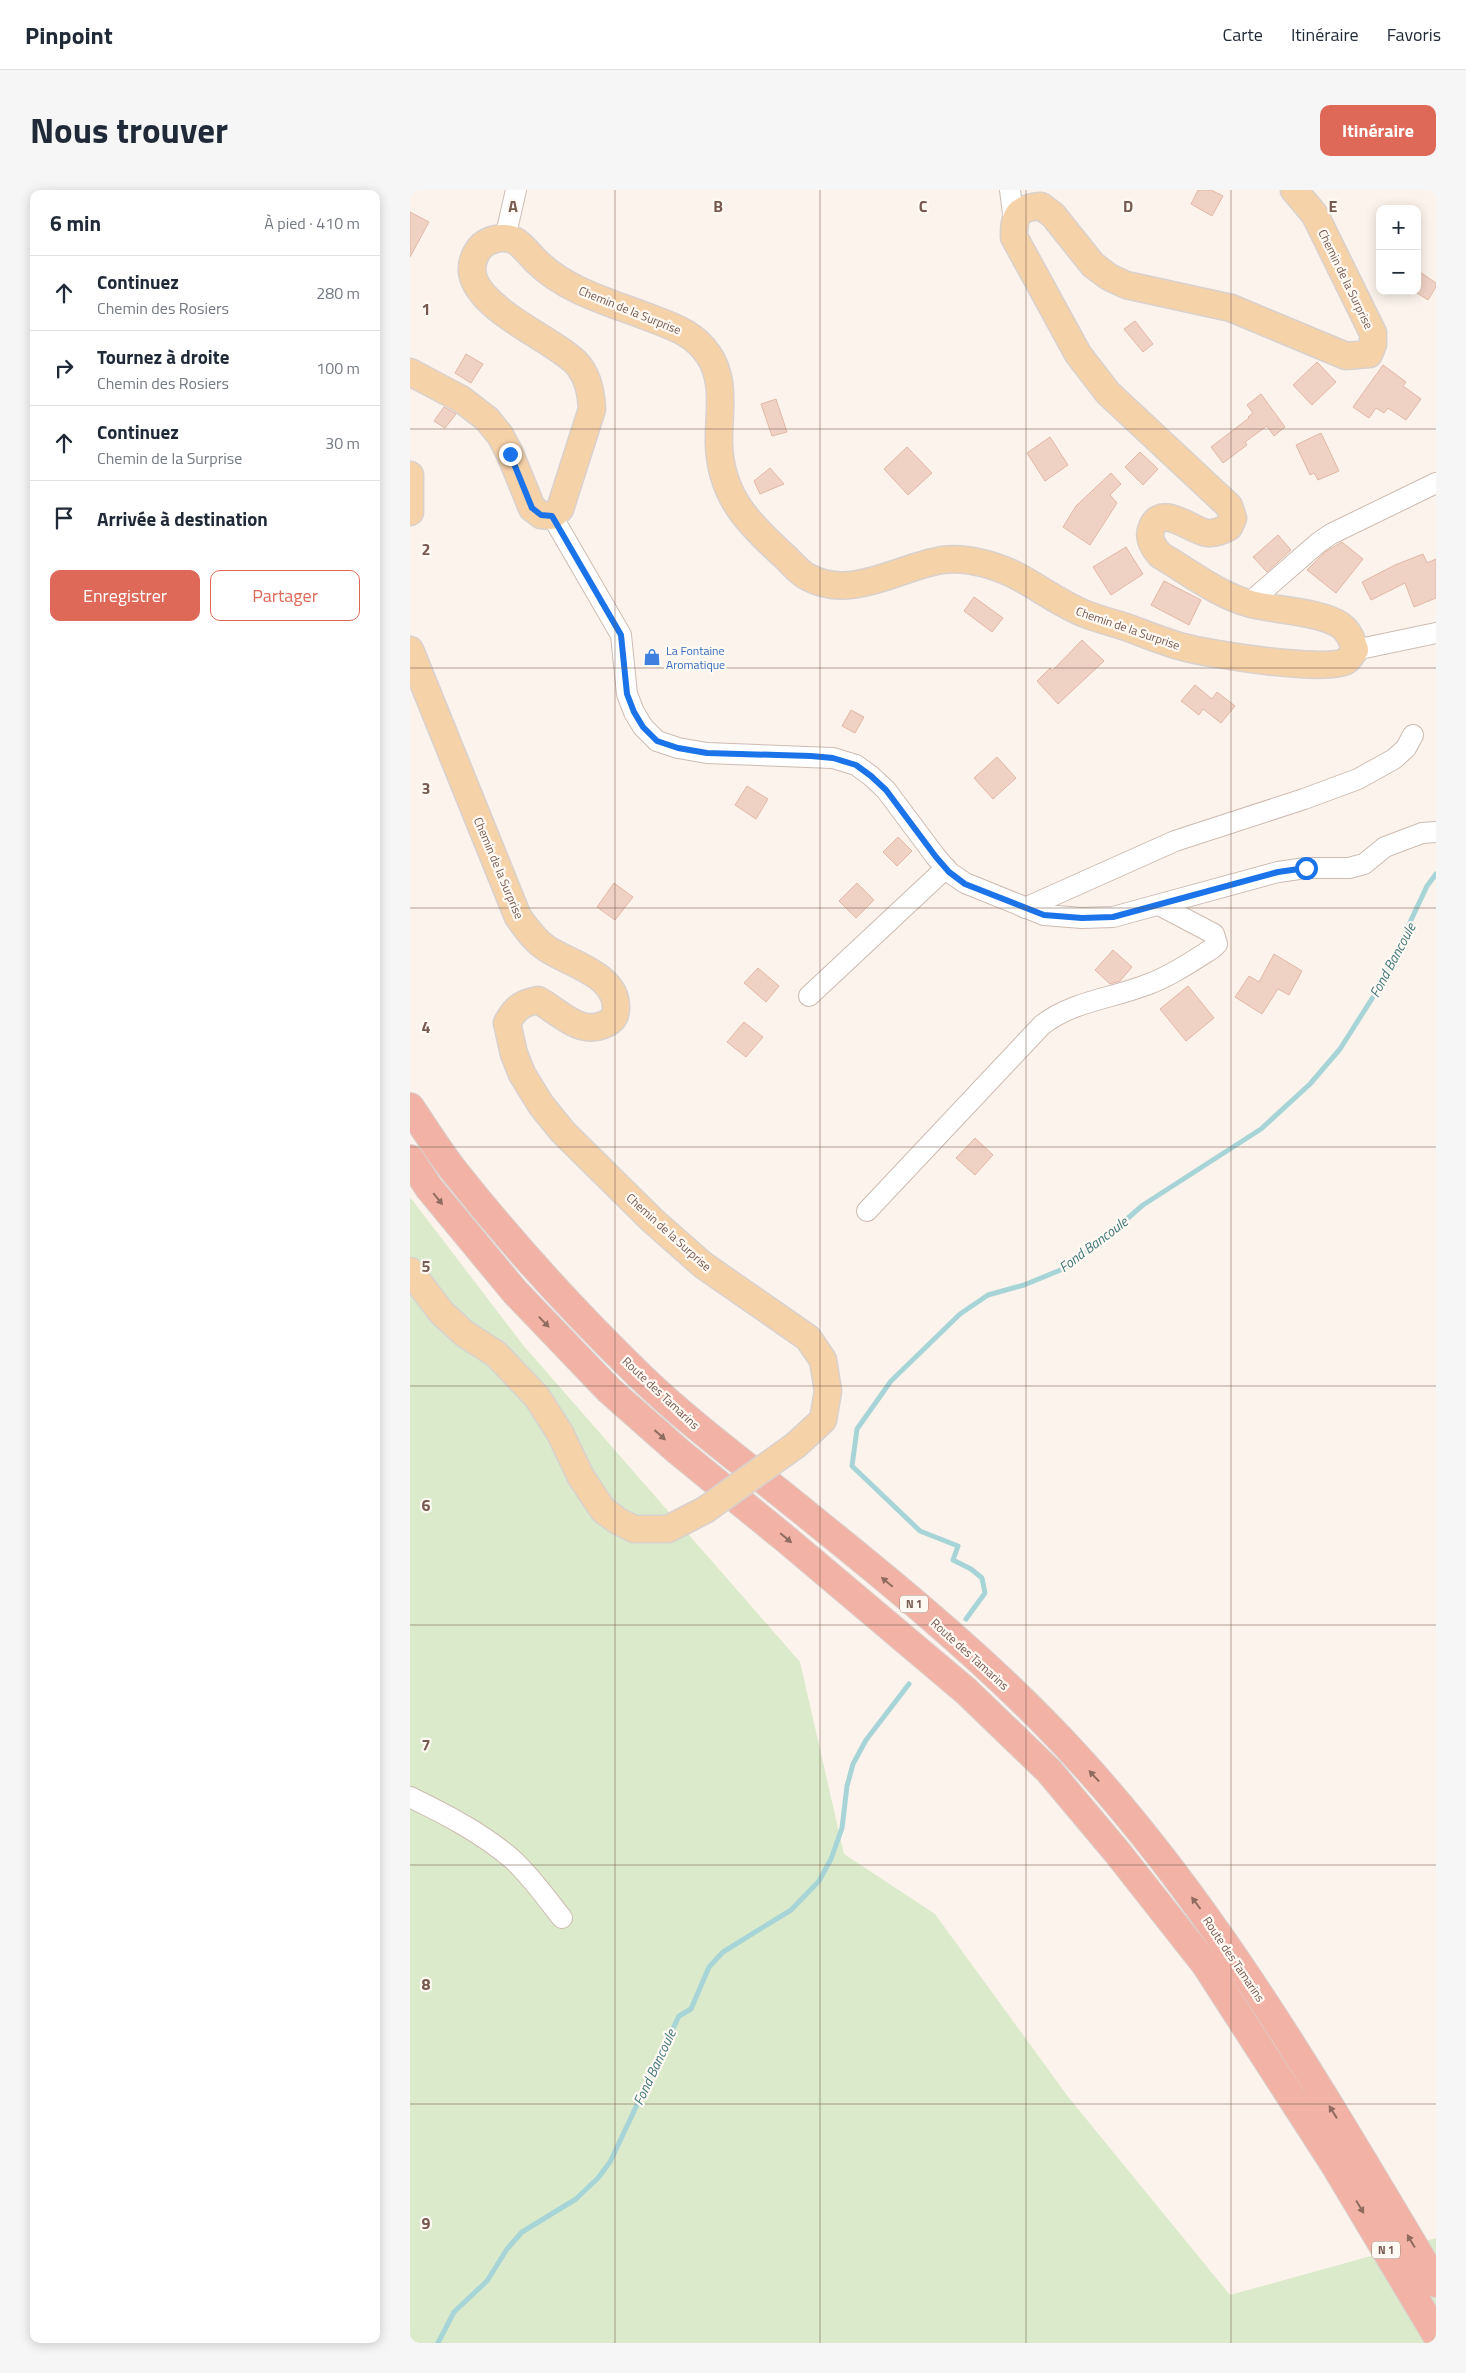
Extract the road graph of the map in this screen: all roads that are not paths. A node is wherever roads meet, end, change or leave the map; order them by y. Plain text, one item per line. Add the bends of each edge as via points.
1 (516, 190) edge
2 (1010, 190) edge
3 (1294, 190) edge
4 (1014, 222) junction
5 (504, 238) junction
6 (410, 372) edge
7 (410, 475) edge
8 (1436, 483) edge
9 (410, 512) edge
10 (552, 516) junction
11 (1249, 604) junction
12 (1436, 633) edge
13 (410, 650) edge
14 (1355, 650) junction
15 (1413, 735) dead end
16 (1436, 832) edge
17 (946, 868) junction
18 (1159, 905) junction
19 (1025, 908) junction
20 (809, 996) dead end
21 (410, 1107) edge
22 (410, 1159) edge
23 (867, 1211) dead end
24 (410, 1270) edge
25 (410, 1797) edge
26 (562, 1918) dead end
27 (1347, 2159) junction
28 (1436, 2283) edge
29 (1436, 2334) edge

1 - 5 street
2 - 4 street
3 - 4 main road, Chemin de la Surprise via 1315,215 1373,333 1369,354 1346,356 1231,308 1126,285 1093,265 1053,214 1041,206 1026,207
4 - 11 main road via 1014,237 1078,354 1108,393 1229,506 1233,518 1230,527 1219,532 1208,533 1168,517 1159,519 1152,525 1149,536 1153,547 1160,555 1218,590
5 - 10 main road via 492,240 476,253 473,271 480,291 492,305 566,353 588,379 592,394 592,410 565,498
5 - 14 main road, Chemin de la Surprise via 516,241 560,281 683,330 698,342 710,357 720,389 719,448 724,478 735,505 755,529 807,577 834,586 870,582 943,560 977,560 1012,574 1064,605 1183,647 1326,666 1345,662
6 - 10 main road via 461,399 487,419 510,454 532,508 541,515
7 - 9 main road
8 - 11 street via 1324,538
10 - 17 street via 621,635 630,703 643,727 657,741 707,753 811,756 856,765 886,790
11 - 14 main road via 1323,618 1340,625 1351,636
12 - 14 street
13 - 24 main road, Chemin de la Surprise, bridge via 518,917 531,936 548,950 587,968 599,978 612,993 616,1006 609,1023 587,1029 538,1000 523,1003 507,1023 522,1074 563,1132 652,1220 703,1265 808,1338 823,1360 828,1391 823,1420 796,1445 705,1510 668,1529 634,1529 604,1510 581,1477 537,1397 496,1354 465,1334 442,1313
15 - 19 street via 1406,748 1394,759 1358,778 1175,841
16 - 18 street via 1422,833 1385,847 1364,864 1349,868 1278,872
17 - 19 street via 965,884
17 - 20 street
18 - 19 street via 1113,917 1082,918 1044,915
18 - 23 street via 1214,934 1217,944 1181,968 1146,985 1055,1015
27 -> 21 highway, Route des Tamarins / N 1 via 1221,1937 1102,1785 1044,1722 979,1659 642,1378 535,1266 453,1170
22 -> 27 highway, Route des Tamarins / N 1 via 429,1188 515,1292 610,1390 678,1451 966,1692 1049,1771 1206,1964
25 - 26 street via 452,1818 511,1858
28 -> 27 highway, Route des Tamarins / N 1
27 -> 29 highway, Route des Tamarins / N 1

